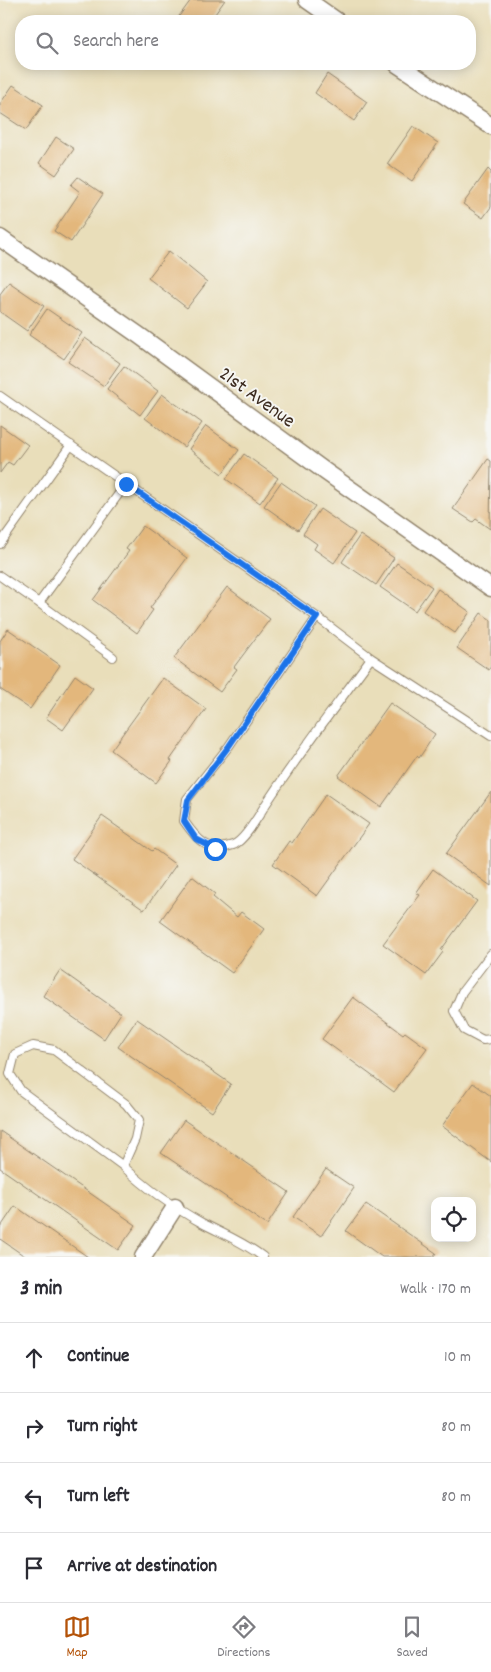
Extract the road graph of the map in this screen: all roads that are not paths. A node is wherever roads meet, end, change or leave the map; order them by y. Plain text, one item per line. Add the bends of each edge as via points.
1 (307, 0) edge
2 (328, 15) edge
3 (406, 70) edge
4 (491, 126) edge
5 (0, 238) edge
6 (0, 396) edge
7 (71, 445) junction
8 (126, 484) junction
9 (0, 544) edge
10 (0, 576) edge
11 (491, 588) edge
12 (39, 603) junction
13 (317, 617) junction
14 (113, 657) dead end
15 (371, 658) junction
16 (491, 736) edge
17 (491, 954) edge
18 (491, 1039) edge
19 (123, 1166) junction
20 (175, 1207) junction
21 (143, 1257) edge
22 (263, 1257) edge

1 - 2 street
3 - 4 street
5 - 11 street, 21st Avenue
6 - 7 lane
7 - 8 lane
7 - 9 lane
8 - 12 lane
8 - 13 lane
10 - 12 lane
12 - 14 lane
13 - 15 lane
13 - 15 lane via 188,800 184,821 196,839 215,849 235,845 250,829
15 - 16 lane
17 - 18 lane via 462,992 454,1011 464,1030 483,1040
19 - 19 lane via 139,1120 126,1104 54,1050 32,1046 15,1054 10,1074 21,1091
19 - 20 lane via 143,1185
20 - 21 street
20 - 22 lane

